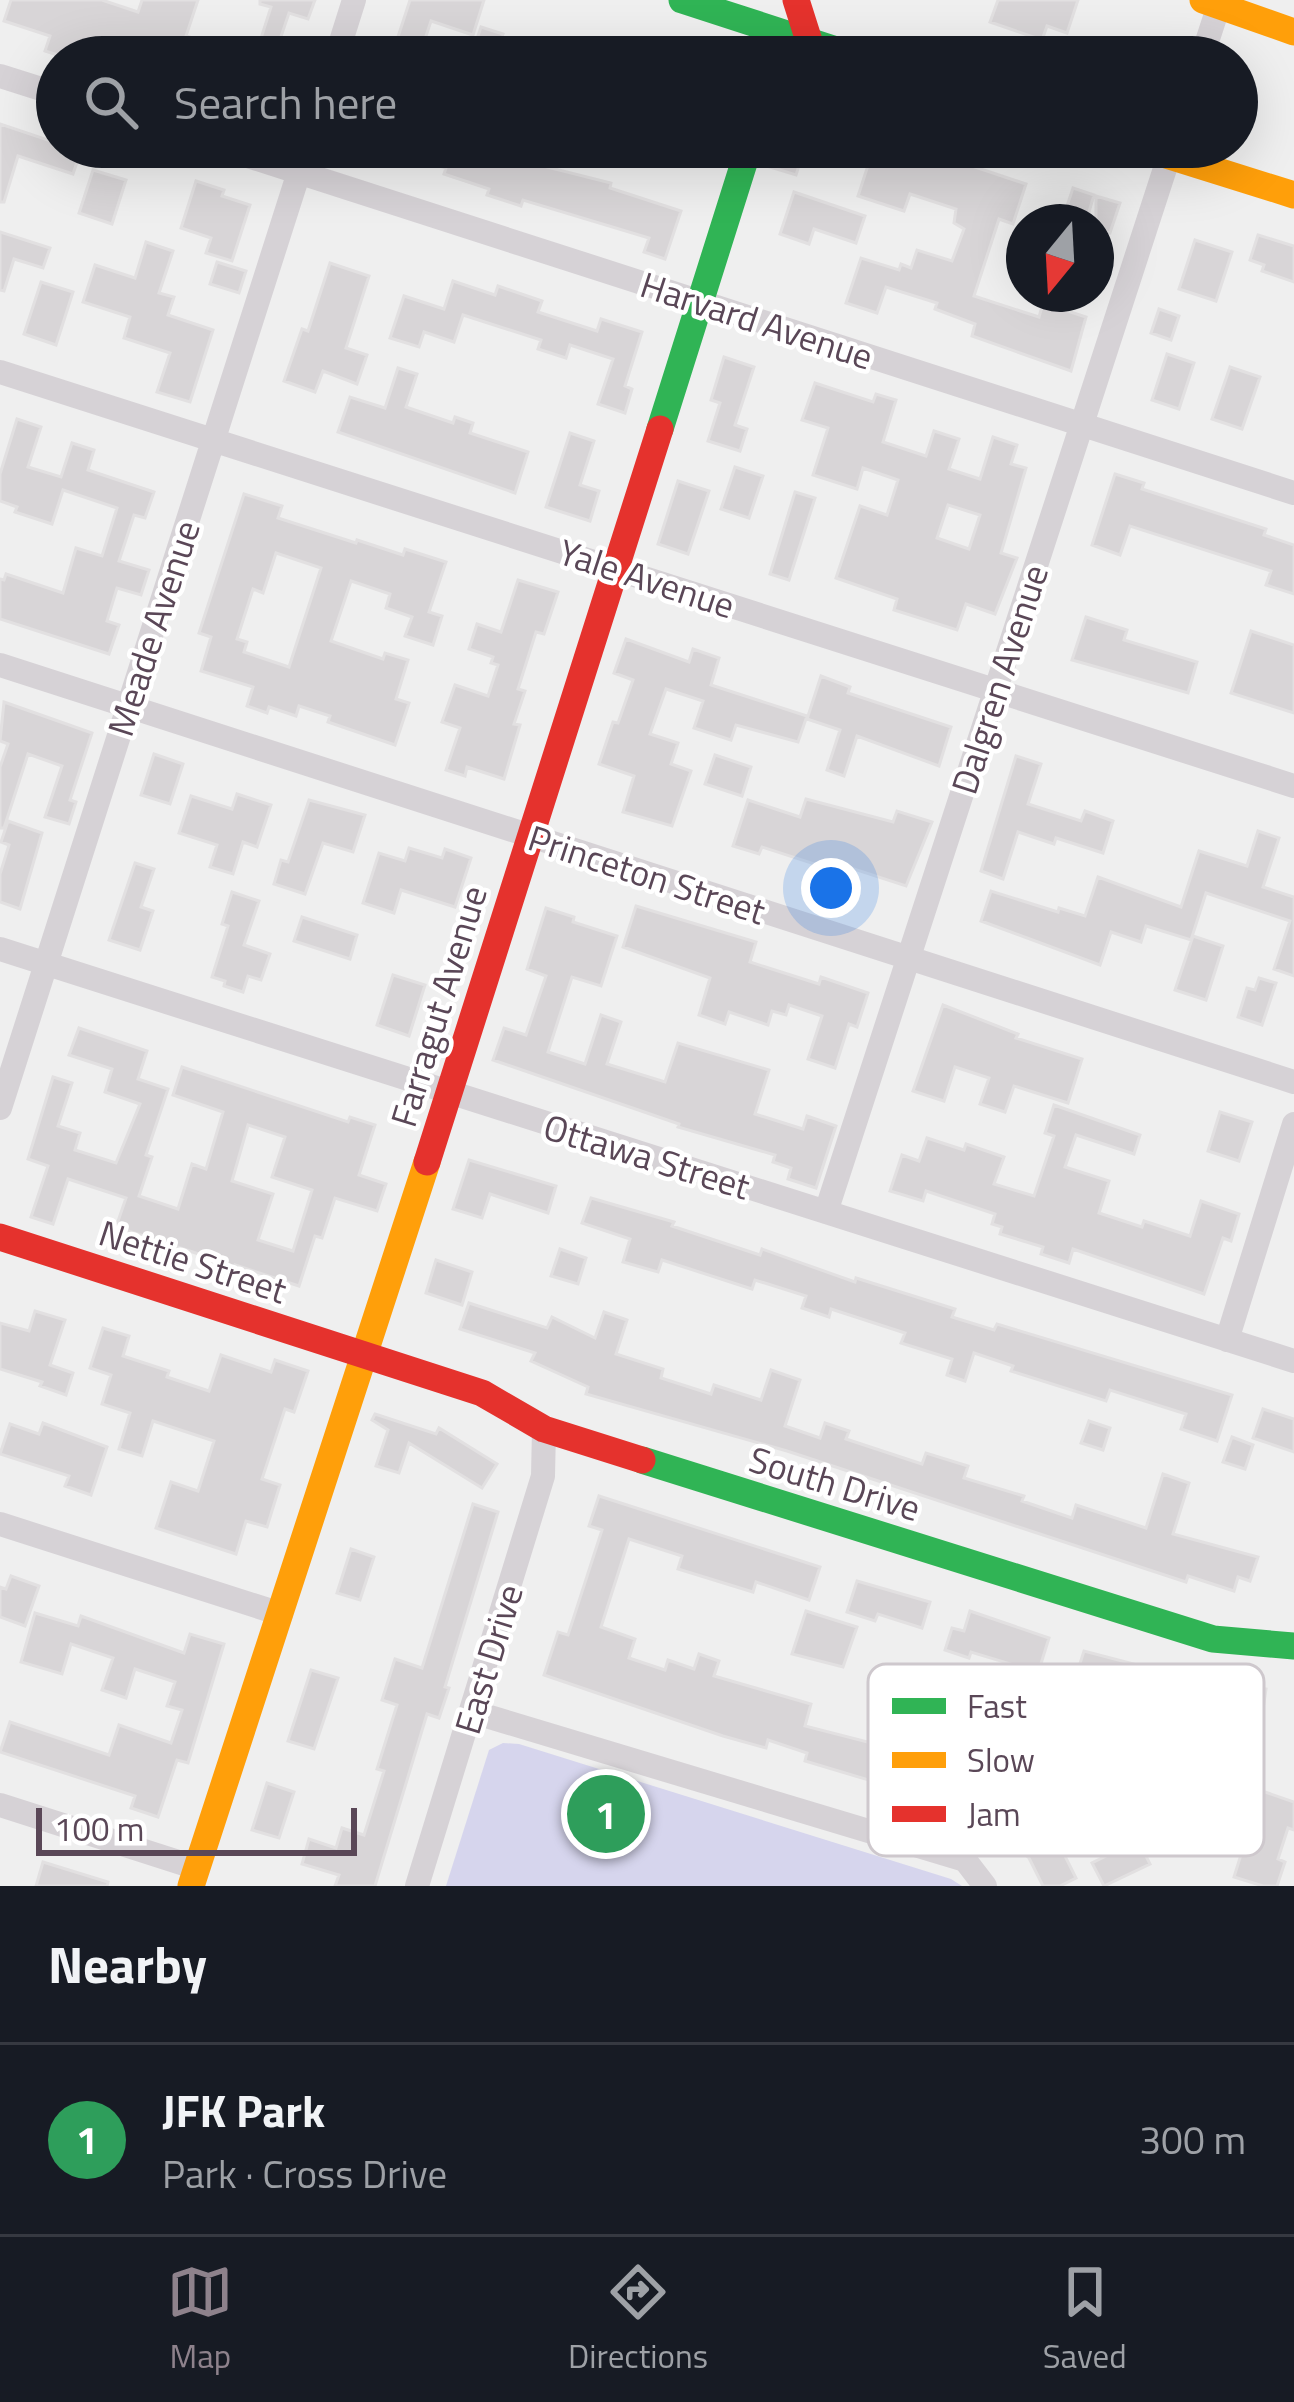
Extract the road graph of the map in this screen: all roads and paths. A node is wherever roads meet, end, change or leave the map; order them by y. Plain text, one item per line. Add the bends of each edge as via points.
1 (354, 0) edge
2 (682, 0) edge
3 (796, 0) edge
4 (1210, 4) edge
5 (1294, 32) edge
6 (343, 36) edge
7 (766, 36) edge
8 (800, 36) edge
9 (1205, 36) edge
10 (0, 76) edge
11 (36, 87) edge
12 (286, 168) edge
13 (300, 168) edge
14 (743, 168) edge
15 (1166, 168) edge
16 (1217, 168) edge
17 (299, 172) junction
18 (1294, 195) edge
19 (702, 302) junction
20 (0, 372) edge
21 (1082, 424) junction
22 (214, 439) junction
23 (1294, 493) edge
24 (616, 568) junction
25 (0, 665) edge
26 (995, 690) junction
27 (128, 707) junction
28 (1294, 786) edge
29 (529, 836) junction
30 (0, 949) edge
31 (909, 958) junction
32 (46, 963) junction
33 (1294, 1082) edge
34 (449, 1094) junction
35 (0, 1108) edge
36 (1294, 1124) edge
37 (826, 1212) junction
38 (0, 1237) edge
39 (1227, 1340) junction
40 (364, 1353) junction
41 (1294, 1361) edge
42 (544, 1429) junction
43 (0, 1524) edge
44 (281, 1614) junction
45 (1294, 1646) edge
46 (473, 1712) junction
47 (0, 1805) edge
48 (868, 1831) edge
49 (952, 1856) edge
50 (194, 1877) edge
51 (417, 1886) edge
52 (986, 1886) edge

1 - 6 street
2 - 7 street
3 - 8 street
4 - 5 street
4 - 9 street
10 - 11 street
12 - 17 street, Harvard Avenue
13 - 17 street, Meade Avenue
14 - 19 street, Farragut Avenue
15 - 21 street, Dalgren Avenue
16 - 18 street
17 - 19 street, Harvard Avenue
17 - 22 street, Meade Avenue
19 - 21 street, Harvard Avenue
19 - 24 street, Farragut Avenue
20 - 22 street, Yale Avenue
21 - 23 street, Harvard Avenue
21 - 26 street, Dalgren Avenue
22 - 24 street, Yale Avenue
22 - 27 street, Meade Avenue
24 - 26 street, Yale Avenue
24 - 29 street, Farragut Avenue
25 - 27 street, Princeton Street
26 - 28 street, Yale Avenue
26 - 31 street, Dalgren Avenue
27 - 29 street, Princeton Street
27 - 32 street, Meade Avenue
29 - 31 street, Princeton Street
29 - 34 street, Farragut Avenue
30 - 32 street, Ottawa Street
31 - 33 street, Princeton Street
31 - 37 street, Dalgren Avenue
32 - 34 street, Ottawa Street
32 - 35 street, Meade Avenue
34 - 37 street, Ottawa Street
34 - 40 street, Farragut Avenue
36 - 39 street
37 - 39 street, Ottawa Street
38 - 40 street, Nettie Street
39 - 41 street, Ottawa Street
40 - 42 street, South Drive via 482,1393
40 - 44 street, Farragut Avenue
42 - 45 street, South Drive via 1213,1639
42 - 46 street, East Drive via 543,1476
43 - 44 street
44 - 50 street, Farragut Avenue
46 - 48 street
46 - 51 street, East Drive
47 - 50 street
49 - 52 street

